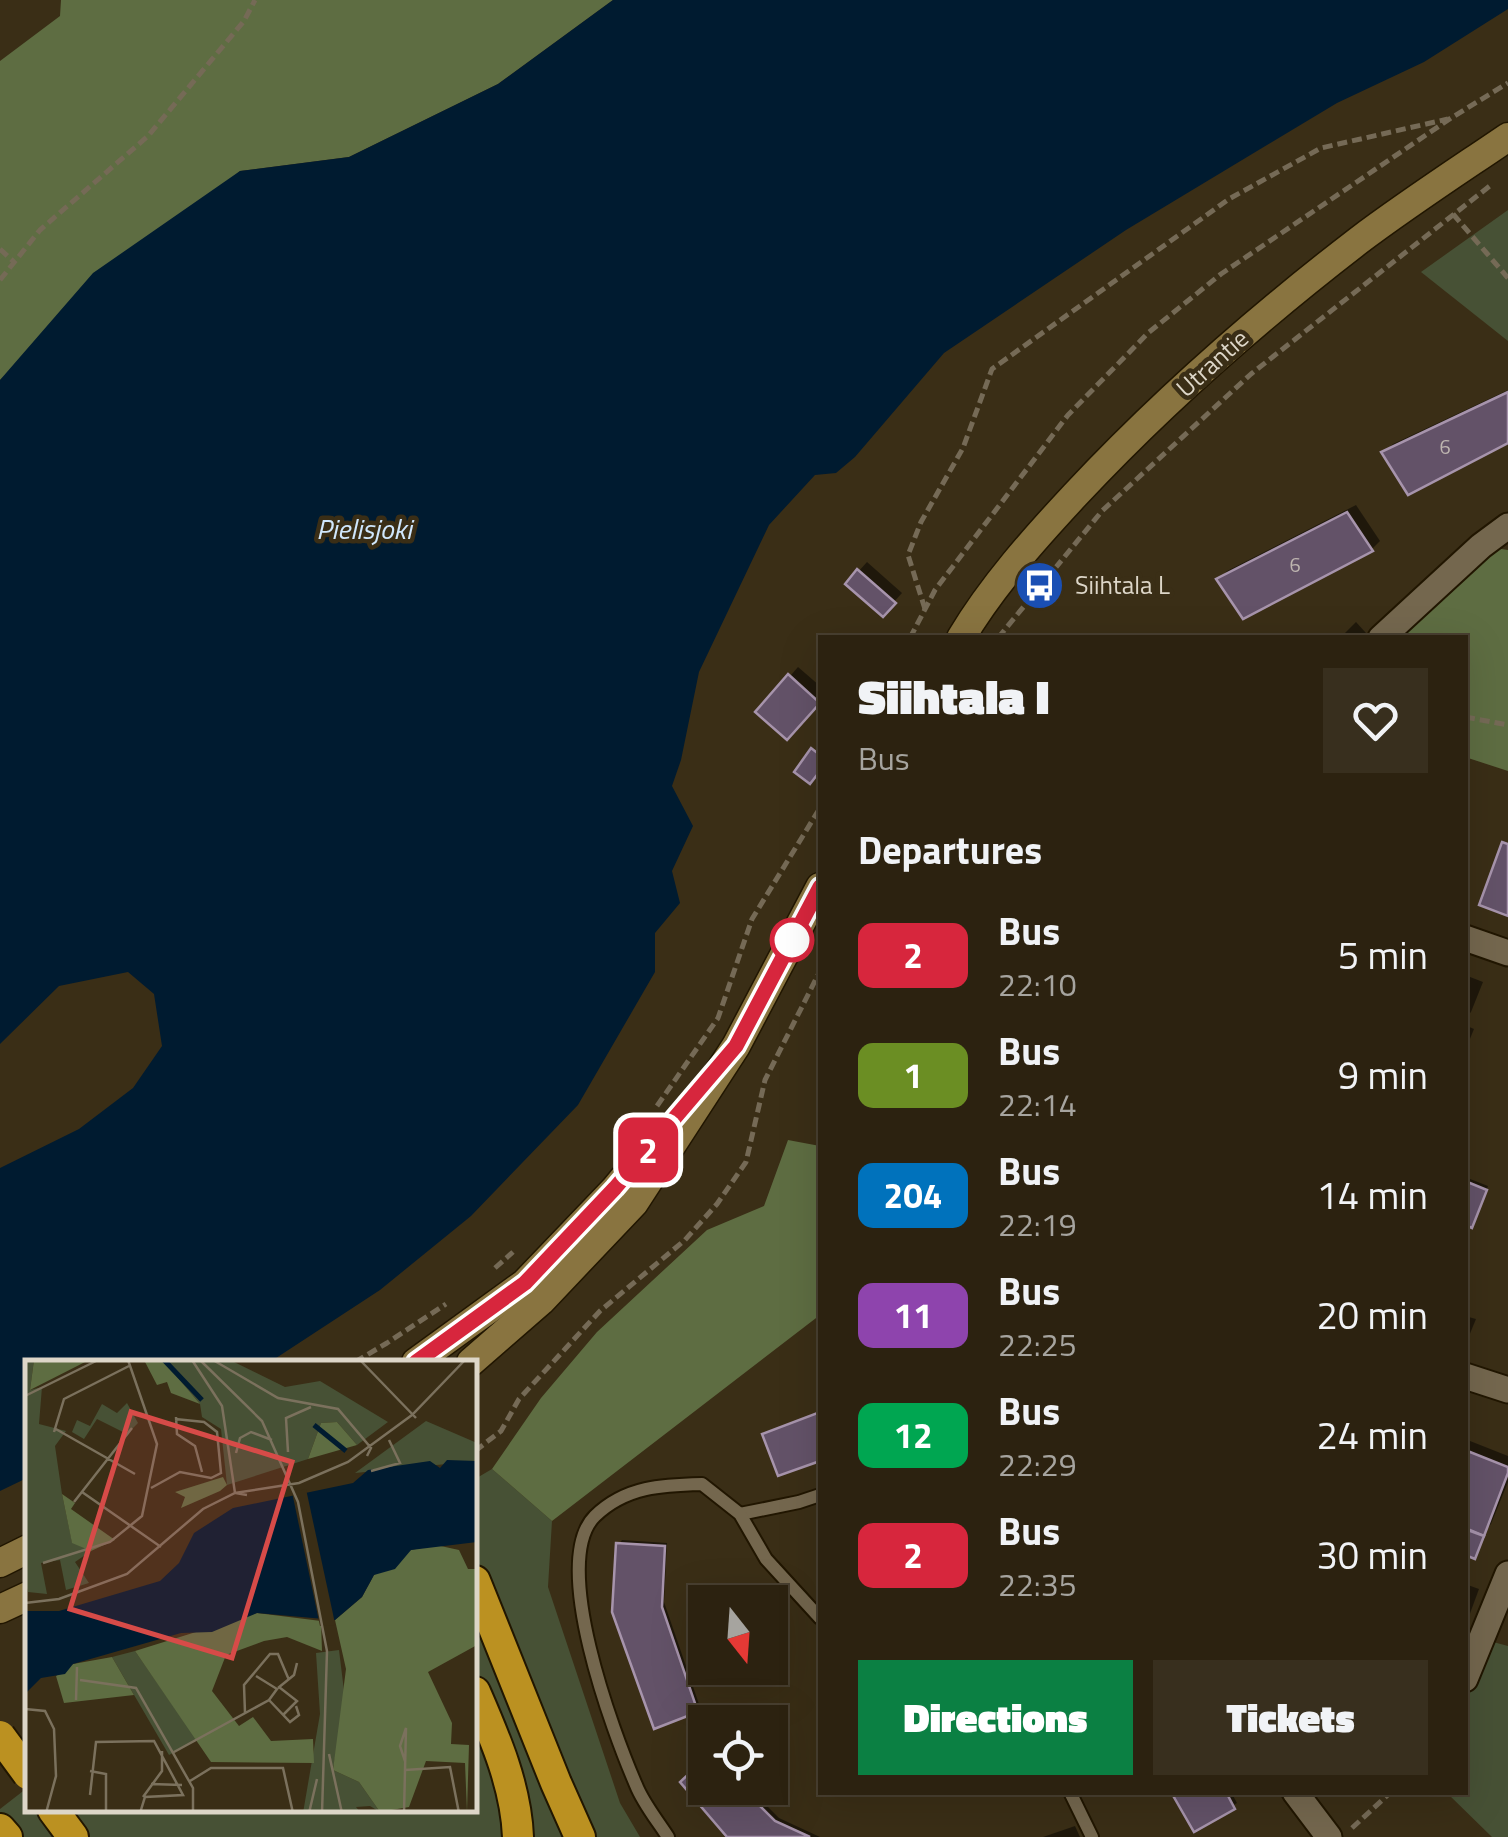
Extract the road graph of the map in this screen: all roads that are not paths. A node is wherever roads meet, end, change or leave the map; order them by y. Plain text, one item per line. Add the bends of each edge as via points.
1 (1508, 136) edge
2 (1508, 526) edge
3 (963, 635) edge
4 (1384, 635) edge
5 (818, 891) edge
6 (1468, 939) edge
7 (1508, 954) edge
8 (736, 1046) junction
9 (419, 1360) edge
10 (474, 1360) edge
11 (1468, 1377) edge
12 (1508, 1390) edge
13 (818, 1496) edge
14 (740, 1514) junction
15 (25, 1551) edge
16 (0, 1563) edge
17 (1508, 1574) edge
18 (478, 1589) edge
19 (25, 1597) edge
20 (0, 1609) edge
21 (818, 1616) edge
22 (1468, 1671) edge
23 (478, 1699) edge
24 (0, 1736) edge
25 (25, 1770) edge
26 (1071, 1795) edge
27 (1298, 1795) edge
28 (54, 1812) edge
29 (0, 1828) edge
30 (1337, 1835) edge
31 (7, 1837) edge
32 (73, 1837) edge
33 (518, 1837) edge
34 (580, 1837) edge
35 (668, 1837) edge
36 (1092, 1837) edge

1 - 3 main road, Utrantie via 1359,241 1218,357 1038,535
2 - 4 street
5 - 8 main road
6 - 7 street
8 - 9 main road via 525,1283
8 - 10 main road via 634,1204
11 - 12 street
13 - 14 lane
14 - 21 lane via 766,1559
14 - 35 lane via 702,1484 653,1485 593,1518 578,1554 592,1659 637,1789
15 - 16 main road
17 - 22 street
18 - 34 highway
19 - 20 main road
23 - 33 highway via 517,1811
24 - 25 highway, bridge
26 - 36 lane
27 - 30 street
28 - 32 highway
29 - 31 highway

